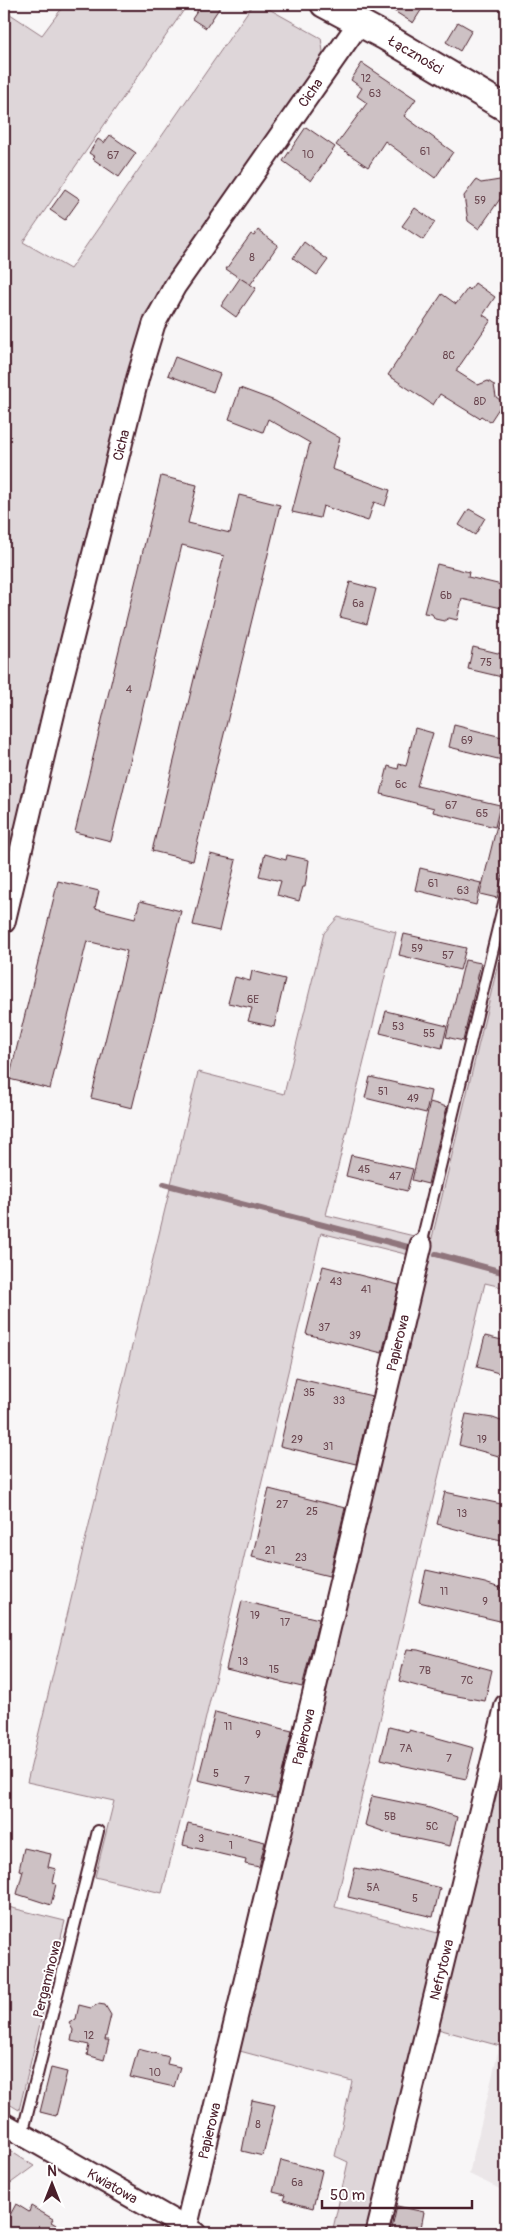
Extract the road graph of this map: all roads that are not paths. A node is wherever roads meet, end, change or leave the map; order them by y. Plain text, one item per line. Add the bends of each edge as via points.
1 (324, 4) edge
2 (359, 23) junction
3 (506, 108) edge
4 (506, 895) edge
5 (4, 922) edge
6 (421, 1245) joint
7 (506, 1705) edge
8 (98, 1831) dead end
9 (12, 2129) edge
10 (190, 2231) edge
11 (378, 2233) edge

1 - 2 street, Łączności
2 - 3 street, Łączności
2 - 5 street, Cicha via 175,286 154,324 56,703
4 - 6 lane
6 - 10 street, Papierowa
7 - 11 street, Nefrytowa
8 - 9 lane, Pergaminowa via 26,2123
9 - 10 street, Kwiatowa

